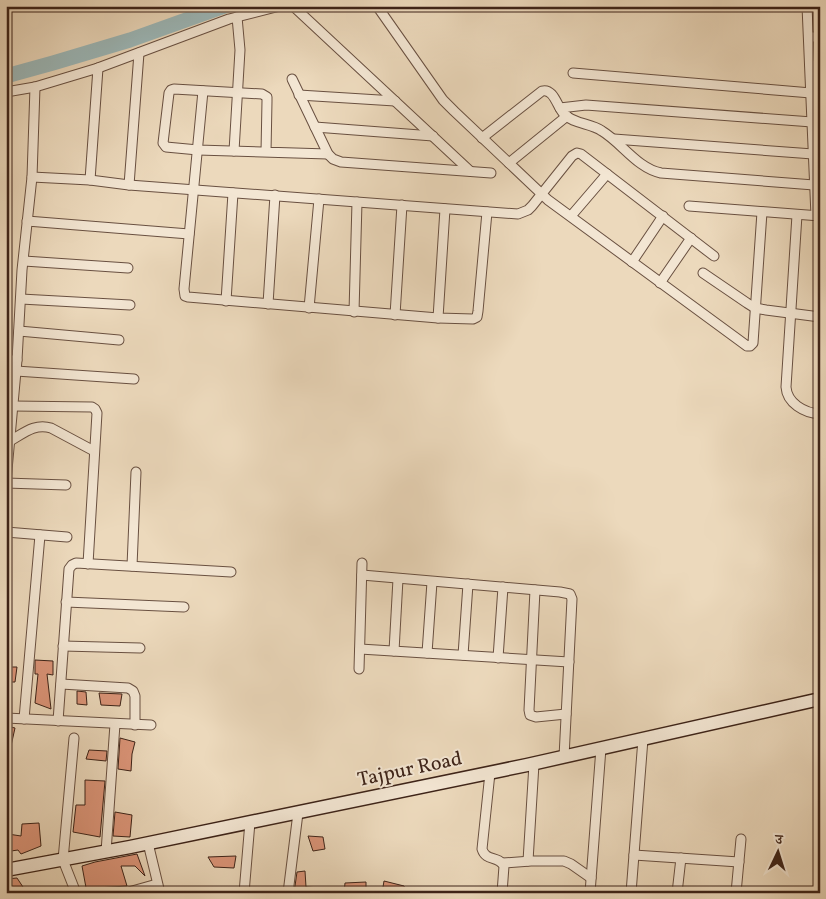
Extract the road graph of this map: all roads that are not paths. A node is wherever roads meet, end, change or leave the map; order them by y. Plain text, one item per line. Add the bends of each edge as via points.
1 (280, 6) edge
2 (294, 6) edge
3 (377, 6) edge
4 (807, 6) edge
5 (820, 7) edge
6 (237, 17) junction
7 (809, 37) junction
8 (820, 37) edge
9 (139, 53) junction
10 (810, 65) junction
11 (820, 66) edge
12 (98, 68) junction
13 (573, 72) dead end
14 (292, 80) dead end
15 (35, 87) junction
16 (203, 90) junction
17 (6, 92) edge
18 (238, 92) junction
19 (811, 93) junction
20 (299, 96) junction
21 (395, 101) junction
22 (560, 108) junction
23 (567, 116) junction
24 (812, 122) junction
25 (314, 127) junction
26 (433, 136) junction
27 (482, 138) junction
28 (614, 139) junction
29 (198, 150) junction
30 (234, 151) junction
31 (266, 152) junction
32 (328, 154) junction
33 (813, 154) junction
34 (509, 163) junction
35 (470, 171) junction
36 (491, 172) dead end
37 (607, 174) junction
38 (32, 177) junction
39 (90, 180) junction
40 (128, 185) junction
41 (814, 185) junction
42 (193, 190) junction
43 (233, 193) junction
44 (542, 194) junction
45 (275, 195) junction
46 (319, 199) junction
47 (357, 202) junction
48 (402, 205) junction
49 (689, 206) dead end
50 (445, 209) junction
51 (487, 212) junction
52 (762, 212) junction
53 (797, 214) junction
54 (571, 216) junction
55 (663, 216) junction
56 (818, 216) edge
57 (27, 221) junction
58 (189, 234) junction
59 (691, 238) junction
60 (714, 256) dead end
61 (24, 261) junction
62 (632, 262) junction
63 (128, 268) dead end
64 (703, 272) dead end
65 (660, 283) junction
66 (20, 299) junction
67 (226, 301) junction
68 (268, 304) junction
69 (130, 305) dead end
70 (309, 308) junction
71 (755, 308) junction
72 (354, 312) junction
73 (791, 313) junction
74 (395, 315) junction
75 (820, 317) edge
76 (438, 318) junction
77 (19, 331) junction
78 (119, 340) dead end
79 (6, 360) edge
80 (17, 360) junction
81 (16, 371) junction
82 (134, 378) dead end
83 (13, 406) junction
84 (820, 414) edge
85 (8, 441) edge
86 (94, 451) junction
87 (136, 472) dead end
88 (6, 482) edge
89 (66, 485) dead end
90 (6, 532) edge
91 (40, 535) junction
92 (67, 536) dead end
93 (362, 563) dead end
94 (88, 564) junction
95 (132, 566) junction
96 (231, 572) dead end
97 (362, 575) junction
98 (398, 579) junction
99 (432, 582) junction
100 (468, 584) junction
101 (503, 587) junction
102 (535, 590) junction
103 (66, 602) junction
104 (184, 607) dead end
105 (63, 646) junction
106 (140, 648) dead end
107 (360, 649) junction
108 (394, 651) junction
109 (427, 653) junction
110 (463, 655) junction
111 (498, 658) junction
112 (531, 660) junction
113 (569, 662) junction
114 (359, 669) dead end
115 (61, 684) junction
116 (820, 698) edge
117 (566, 714) junction
118 (6, 718) edge
119 (24, 719) junction
120 (58, 721) junction
121 (116, 724) junction
122 (134, 725) junction
123 (151, 726) dead end
124 (74, 738) dead end
125 (643, 739) junction
126 (601, 748) junction
127 (564, 757) junction
128 (534, 764) junction
129 (490, 773) junction
130 (298, 812) junction
131 (250, 822) junction
132 (741, 839) dead end
133 (148, 843) junction
134 (106, 852) junction
135 (634, 855) junction
136 (681, 858) junction
137 (63, 860) junction
138 (528, 861) junction
139 (739, 862) junction
140 (503, 863) junction
141 (6, 870) edge
142 (591, 878) junction
143 (159, 888) edge
144 (76, 893) edge
145 (125, 893) edge
146 (244, 893) edge
147 (288, 893) edge
148 (502, 893) edge
149 (590, 893) edge
150 (631, 893) edge
151 (677, 893) edge
152 (736, 893) edge

1 - 6 street
2 - 21 street
3 - 27 street via 443,100
4 - 5 street
4 - 7 street
6 - 9 street
6 - 18 street via 240,50
7 - 8 street
7 - 10 street
9 - 12 street
9 - 40 street
10 - 11 street
10 - 19 street
12 - 15 street
12 - 39 street
13 - 19 street
14 - 20 street
15 - 17 street
15 - 38 street
16 - 18 street
16 - 29 street
16 - 29 street via 171,90 163,143 166,147
18 - 30 street
18 - 31 street via 267,97
19 - 24 street
20 - 21 street
20 - 25 street
21 - 26 street
22 - 23 street
22 - 24 street via 586,105
22 - 27 street via 550,92 542,91
23 - 28 street via 592,125
23 - 34 street
24 - 33 street
25 - 26 street
25 - 32 street
26 - 35 street
27 - 34 street
28 - 33 street
28 - 41 street via 642,164 661,173
29 - 30 street
29 - 42 street
30 - 31 street
31 - 32 street
32 - 35 street via 341,162
33 - 41 street
34 - 44 street
35 - 36 street
37 - 44 street via 577,152
37 - 54 street
37 - 55 street
38 - 39 street
38 - 57 street
39 - 40 street
40 - 42 street
41 - 56 street
42 - 43 street
42 - 58 street
43 - 45 street
43 - 67 street
44 - 51 street via 522,213
44 - 54 street
45 - 46 street
45 - 68 street
46 - 47 street
46 - 70 street
47 - 48 street
47 - 72 street
48 - 50 street
48 - 74 street
49 - 52 street
50 - 51 street
50 - 76 street
51 - 76 street via 477,317
52 - 53 street
52 - 71 street
53 - 56 street
53 - 73 street
54 - 62 street
55 - 59 street
55 - 62 street
57 - 58 street
57 - 61 street
58 - 67 street via 185,296
59 - 60 street
59 - 65 street
61 - 63 street
61 - 66 street
62 - 65 street
64 - 71 street
65 - 71 street via 747,346 753,343
66 - 69 street
66 - 77 street
67 - 68 street
68 - 70 street
70 - 72 street
71 - 73 street
72 - 74 street
73 - 75 street
73 - 84 street via 786,393 805,411
74 - 76 street
77 - 78 street
77 - 80 street
79 - 80 street
80 - 81 street
81 - 82 street
81 - 83 street
83 - 85 street
83 - 86 street via 92,407 97,414
85 - 86 street via 45,426
85 - 88 street
86 - 94 street
87 - 95 street
88 - 89 street
90 - 91 street
91 - 92 street
91 - 119 street
93 - 97 street
94 - 95 street
94 - 103 street via 76,563 68,569
95 - 96 street
97 - 98 street
97 - 107 street
98 - 99 street
98 - 108 street
99 - 100 street
99 - 109 street
100 - 101 street
100 - 110 street
101 - 102 street
101 - 111 street
102 - 112 street
102 - 113 street via 570,594
103 - 104 street
103 - 105 street
105 - 106 street
105 - 115 street
107 - 108 street
107 - 114 street
108 - 109 street
109 - 110 street
110 - 111 street
111 - 112 street
112 - 113 street
112 - 117 street via 530,715
113 - 117 street
115 - 120 street
115 - 122 street via 128,688 135,696
116 - 125 main road, Tajpur Road
117 - 127 street
118 - 119 street
119 - 120 street
120 - 121 street
121 - 122 street
121 - 134 street
122 - 123 street
124 - 137 street
125 - 126 main road, Tajpur Road
125 - 135 street
126 - 127 main road, Tajpur Road
126 - 142 street
127 - 128 main road, Tajpur Road
128 - 129 main road, Tajpur Road
128 - 138 street
129 - 130 main road, Tajpur Road
129 - 140 street via 482,849 487,857
130 - 131 main road, Tajpur Road
130 - 147 street
131 - 133 main road, Tajpur Road
131 - 146 street
132 - 139 street
133 - 134 main road, Tajpur Road
133 - 143 street
134 - 137 main road, Tajpur Road
135 - 136 street
135 - 150 street
136 - 139 street
136 - 151 street
137 - 141 main road, Tajpur Road
137 - 144 street
138 - 140 street
138 - 142 street via 564,861
139 - 152 street
140 - 148 street
142 - 149 street
143 - 145 street

